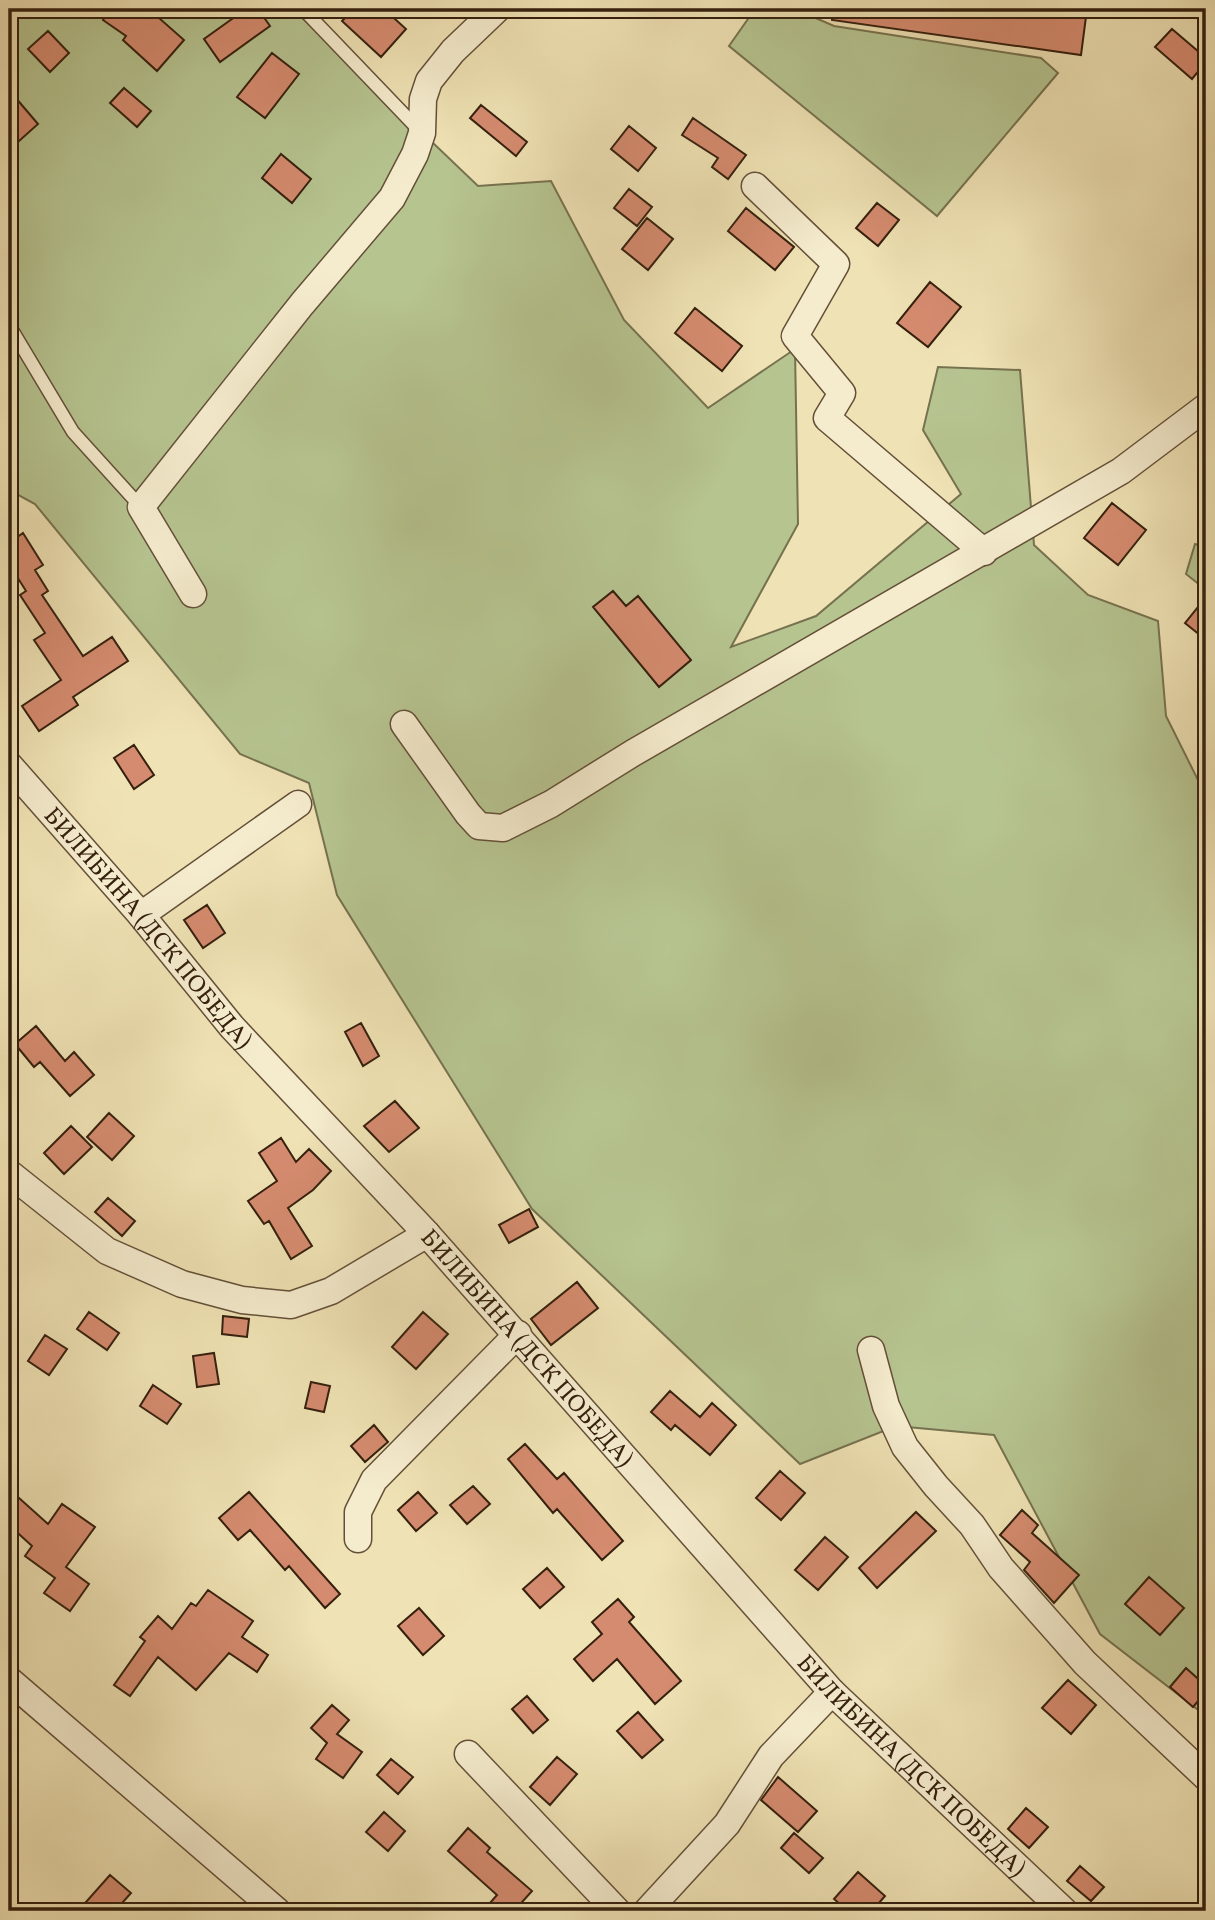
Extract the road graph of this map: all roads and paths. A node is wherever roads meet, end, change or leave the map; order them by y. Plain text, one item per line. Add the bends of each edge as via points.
1 (303, 9) edge
2 (497, 9) edge
3 (422, 133) junction
4 (755, 186) dead end
5 (9, 325) edge
6 (1206, 407) edge
7 (141, 506) junction
8 (984, 552) junction
9 (193, 594) dead end
10 (404, 724) dead end
11 (9, 765) edge
12 (298, 804) dead end
13 (141, 915) junction
14 (9, 1172) edge
15 (427, 1234) junction
16 (518, 1334) junction
17 (871, 1350) dead end
18 (358, 1539) dead end
19 (9, 1680) edge
20 (832, 1692) junction
21 (468, 1754) dead end
22 (1206, 1777) edge
23 (276, 1911) edge
24 (617, 1911) edge
25 (647, 1911) edge
26 (1064, 1911) edge

1 - 3 lane
2 - 3 street via 429,81 423,99
3 - 7 street via 393,198
4 - 8 street via 836,264 795,336 842,393 827,418
5 - 7 lane via 73,432
6 - 8 street via 1121,471
7 - 9 street
8 - 10 street via 503,828 479,826
11 - 13 street, БИЛИБИНА (ДСК ПОБЕДА)
12 - 13 street
13 - 15 street, БИЛИБИНА (ДСК ПОБЕДА) via 232,1027
14 - 15 street via 107,1251 182,1284 242,1300 291,1305 331,1291
15 - 16 street, БИЛИБИНА (ДСК ПОБЕДА)
16 - 18 street via 374,1480 358,1511
16 - 20 street, БИЛИБИНА (ДСК ПОБЕДА)
17 - 22 street via 886,1406 905,1447 972,1525 1001,1568 1085,1663
19 - 23 street
20 - 25 street via 771,1756 727,1824
20 - 26 street, БИЛИБИНА (ДСК ПОБЕДА)
21 - 24 street

